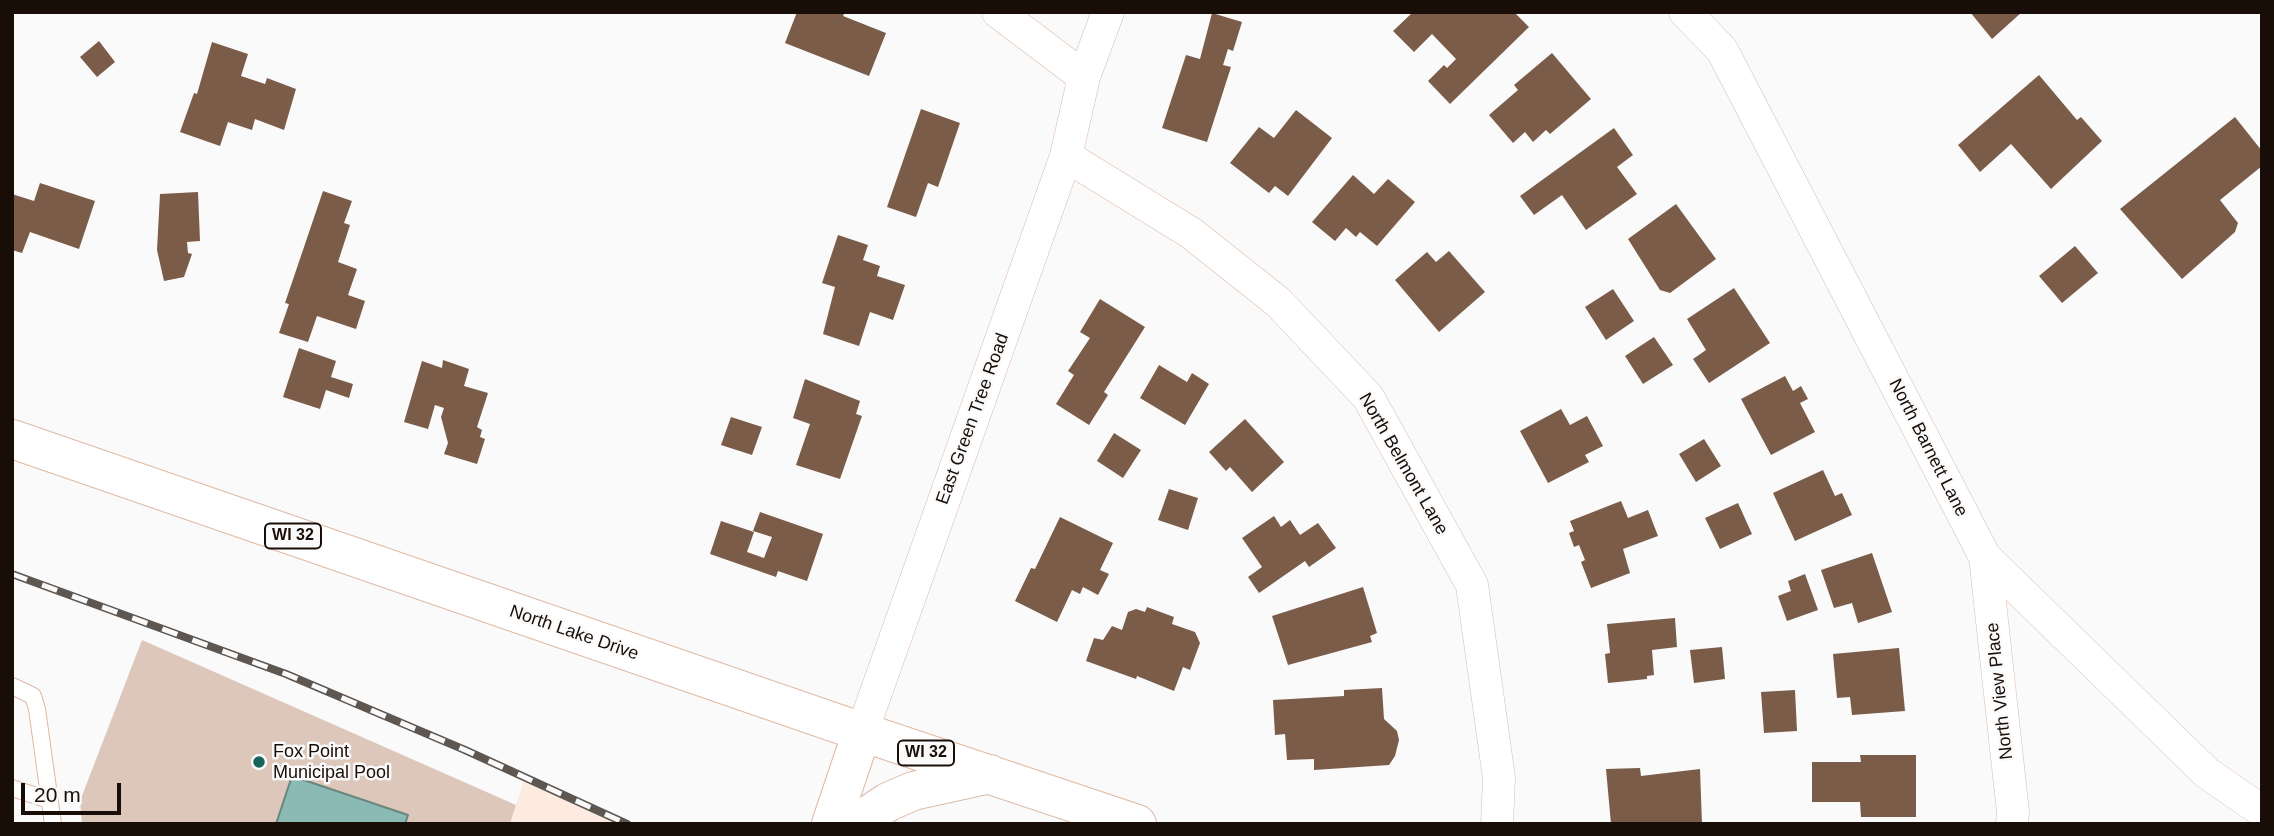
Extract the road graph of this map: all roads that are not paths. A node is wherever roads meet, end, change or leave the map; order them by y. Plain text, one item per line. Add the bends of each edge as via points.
1 (998, 12) edge
2 (1108, 12) edge
3 (1685, 12) edge
4 (1084, 78) junction
5 (1066, 156) junction
6 (12, 439) edge
7 (1985, 557) junction
8 (12, 686) edge
9 (862, 732) junction
10 (991, 774) junction
11 (12, 788) edge
12 (49, 800) junction
13 (2262, 811) edge
14 (53, 824) edge
15 (831, 824) edge
16 (855, 824) edge
17 (1137, 824) edge
18 (1497, 824) edge
19 (2012, 824) edge

1 - 4 street
2 - 4 street, East Green Tree Road
3 - 7 street, North Barnett Lane via 1722,50
4 - 5 street, East Green Tree Road
5 - 9 street, East Green Tree Road
5 - 18 street, North Belmont Lane via 1191,233 1278,302 1368,397 1472,585 1499,778
6 - 9 main road, North Lake Drive / WI 32
7 - 13 street, North Barnett Lane via 2207,773
7 - 19 street, North View Place
8 - 12 lane via 33,696
9 - 10 main road, North Lake Drive / WI 32
9 - 15 main road, East Green Tree Road
10 - 16 main road via 914,792 888,802
10 - 17 main road, North Lake Drive / WI 32
11 - 12 lane
12 - 14 lane

